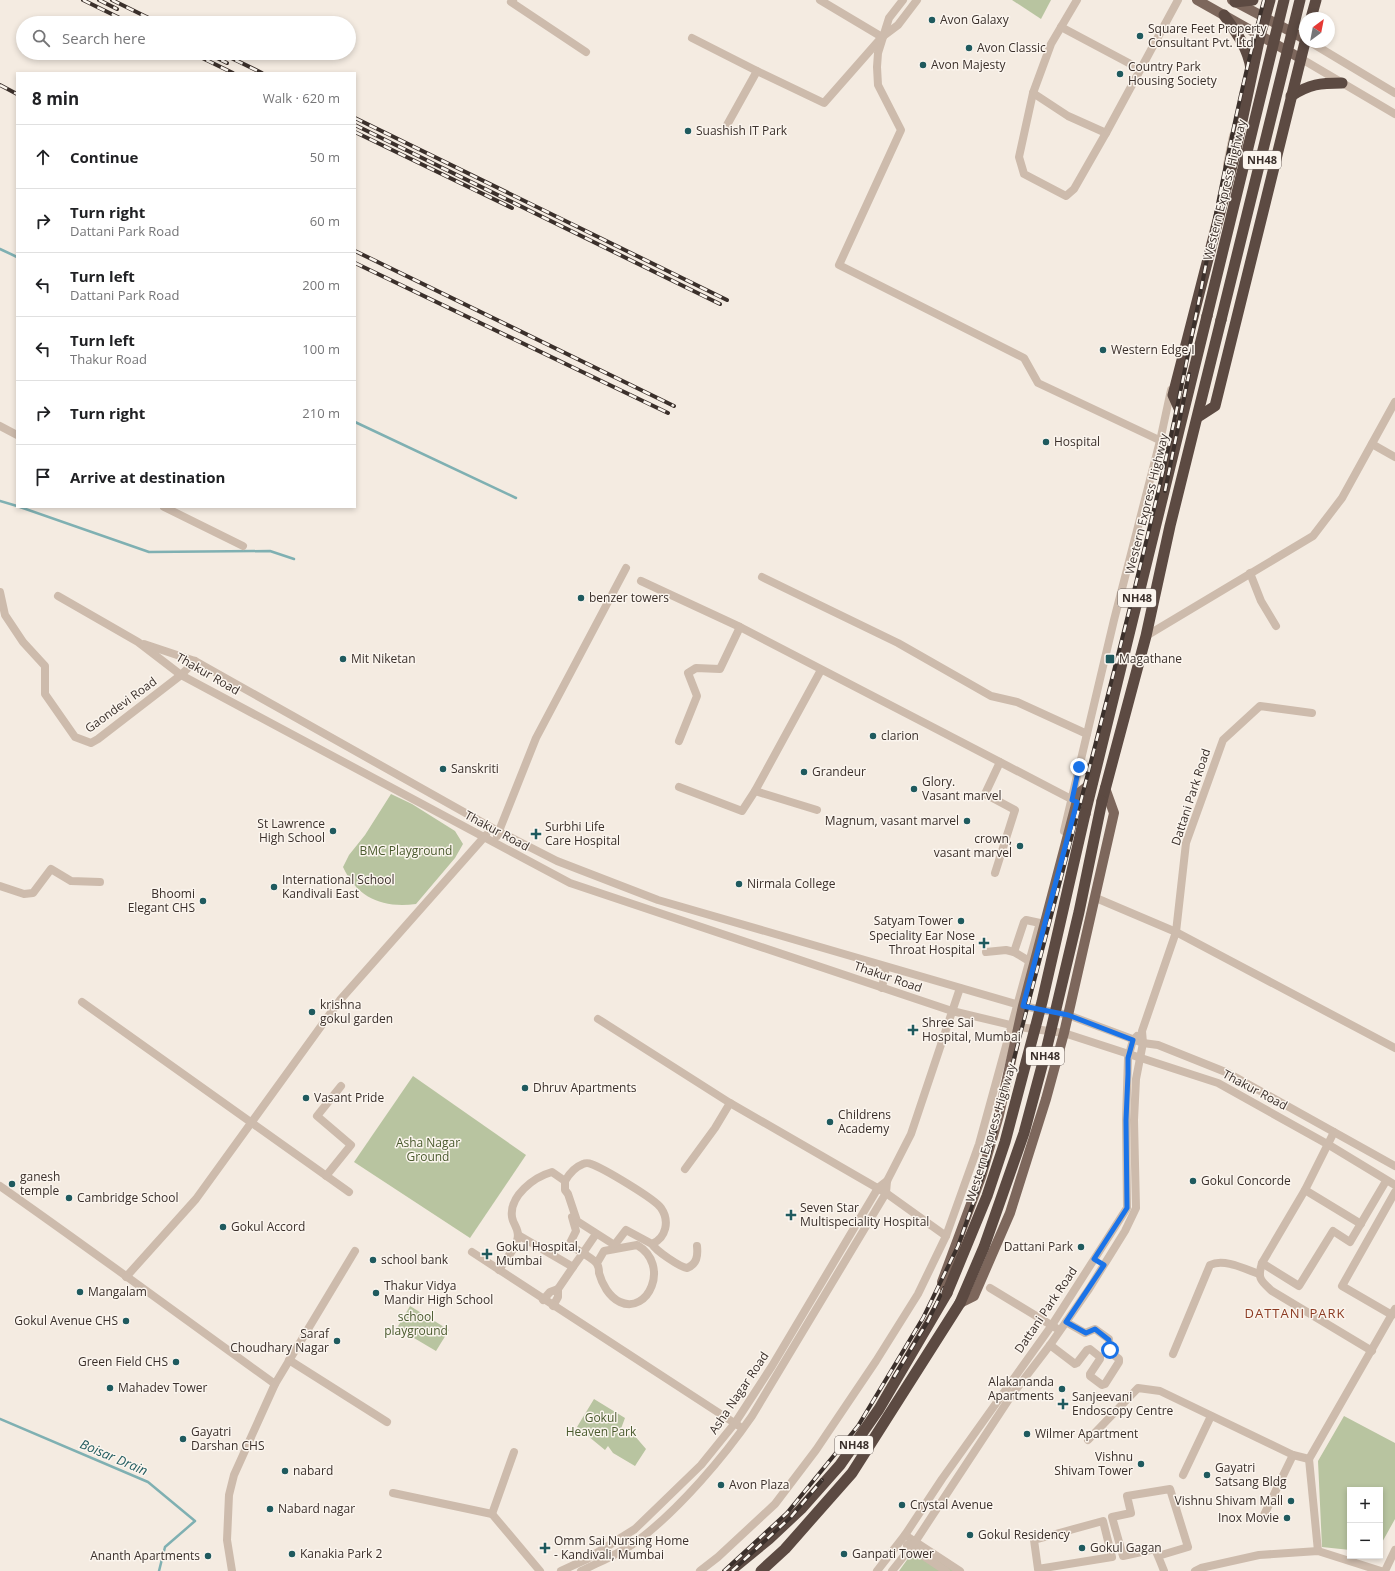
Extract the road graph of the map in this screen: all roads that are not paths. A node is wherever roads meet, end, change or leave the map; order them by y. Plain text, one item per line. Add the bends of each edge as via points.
1 (513, 0) edge
2 (820, 0) edge
3 (903, 0) edge
4 (917, 0) edge
5 (1077, 0) edge
6 (1178, 0) edge
7 (1197, 0) edge
8 (1253, 0) edge
9 (1270, 0) edge
10 (1284, 0) edge
11 (1300, 0) edge
12 (1316, 0) edge
13 (1234, 1) edge
14 (895, 11) junction
15 (1313, 12) edge
16 (1224, 16) junction
17 (904, 17) junction
18 (1265, 18) junction
19 (1061, 27) junction
20 (1260, 36) junction
21 (882, 37) junction
22 (1299, 37) edge
23 (692, 38) dead end
24 (1303, 48) edge
25 (1320, 48) edge
26 (586, 52) dead end
27 (1300, 58) junction
28 (1140, 69) junction
29 (757, 71) junction
30 (1251, 78) junction
31 (1342, 83) junction
32 (1033, 93) junction
33 (1395, 93) edge
34 (1291, 96) junction
35 (1395, 114) edge
36 (727, 125) dead end
37 (1106, 133) junction
38 (1395, 402) edge
39 (1182, 415) junction
40 (1198, 417) junction
41 (0, 426) edge
42 (16, 434) edge
43 (1160, 441) junction
44 (1372, 444) junction
45 (1174, 448) junction
46 (1395, 457) edge
47 (166, 508) edge
48 (243, 546) dead end
49 (626, 568) dead end
50 (1250, 573) junction
51 (762, 577) dead end
52 (641, 581) dead end
53 (0, 592) edge
54 (58, 596) dead end
55 (1276, 626) dead end
56 (740, 628) junction
57 (1146, 636) junction
58 (138, 642) junction
59 (194, 661) junction
60 (821, 670) junction
61 (181, 676) junction
62 (1312, 713) dead end
63 (1087, 734) junction
64 (679, 741) dead end
65 (1000, 762) junction
66 (383, 767) junction
67 (1079, 767) junction
68 (1094, 777) junction
69 (375, 779) junction
70 (679, 787) dead end
71 (1105, 788) junction
72 (755, 791) junction
73 (1074, 801) junction
74 (817, 810) dead end
75 (489, 827) junction
76 (498, 832) junction
77 (484, 838) junction
78 (495, 844) junction
79 (995, 874) dead end
80 (100, 882) dead end
81 (0, 886) edge
82 (1096, 898) junction
83 (689, 909) junction
84 (688, 922) junction
85 (1040, 923) junction
86 (1176, 932) junction
87 (986, 952) dead end
88 (1014, 952) junction
89 (1029, 961) junction
90 (886, 966) junction
91 (882, 988) junction
92 (960, 988) junction
93 (82, 1002) dead end
94 (1021, 1005) junction
95 (952, 1011) junction
96 (1068, 1015) junction
97 (598, 1019) dead end
98 (1016, 1026) junction
99 (1142, 1031) junction
100 (1064, 1033) junction
101 (1133, 1040) junction
102 (1143, 1043) junction
103 (1395, 1048) edge
104 (1130, 1054) junction
105 (1140, 1058) junction
106 (341, 1086) dead end
107 (730, 1103) junction
108 (1130, 1120) junction
109 (250, 1123) junction
110 (1334, 1132) junction
111 (1329, 1145) junction
112 (1395, 1166) edge
113 (685, 1169) dead end
114 (326, 1176) junction
115 (1386, 1180) junction
116 (565, 1181) junction
117 (887, 1181) junction
118 (1395, 1185) edge
119 (0, 1186) edge
120 (878, 1188) junction
121 (565, 1190) junction
122 (1305, 1190) junction
123 (349, 1192) dead end
124 (1395, 1192) edge
125 (886, 1193) junction
126 (1127, 1208) junction
127 (1136, 1209) junction
128 (1361, 1224) junction
129 (596, 1234) junction
130 (518, 1235) junction
131 (946, 1236) junction
132 (1106, 1240) junction
133 (652, 1244) junction
134 (697, 1246) dead end
135 (1116, 1246) junction
136 (355, 1251) dead end
137 (472, 1252) dead end
138 (583, 1253) junction
139 (1094, 1259) junction
140 (597, 1263) junction
141 (1262, 1263) junction
142 (1104, 1265) junction
143 (573, 1267) junction
144 (499, 1270) junction
145 (1259, 1274) junction
146 (126, 1277) junction
147 (1079, 1283) junction
148 (990, 1288) dead end
149 (558, 1289) junction
150 (1089, 1289) junction
151 (947, 1293) junction
152 (544, 1300) junction
153 (960, 1303) junction
154 (553, 1306) junction
155 (1394, 1312) edge
156 (1066, 1322) junction
157 (1052, 1325) junction
158 (1060, 1330) junction
159 (1050, 1345) junction
160 (1372, 1351) junction
161 (1173, 1354) dead end
162 (288, 1360) junction
163 (275, 1384) junction
164 (1008, 1394) junction
165 (1210, 1416) junction
166 (387, 1422) dead end
167 (735, 1424) junction
168 (743, 1429) junction
169 (975, 1434) junction
170 (983, 1440) junction
171 (1088, 1440) dead end
172 (514, 1452) dead end
173 (1294, 1456) junction
174 (1309, 1459) junction
175 (1183, 1475) dead end
176 (942, 1479) junction
177 (952, 1485) junction
178 (393, 1493) dead end
179 (492, 1514) junction
180 (1263, 1517) dead end
181 (903, 1538) junction
182 (913, 1545) junction
183 (1395, 1550) edge
184 (1318, 1551) junction
185 (1158, 1556) junction
186 (1038, 1570) edge
187 (232, 1571) edge
188 (540, 1571) edge
189 (561, 1571) edge
190 (581, 1571) edge
191 (700, 1571) edge
192 (730, 1571) edge
193 (761, 1571) edge
194 (877, 1571) edge
195 (892, 1571) edge
196 (946, 1571) edge
197 (960, 1571) edge
198 (1164, 1571) edge
199 (1195, 1571) edge
200 (1381, 1571) edge
201 (1385, 1571) edge

1 - 26 street via 511,2
2 - 21 street
3 - 14 street
4 - 17 street
5 - 19 street
6 - 28 street
7 - 16 main road
8 - 13 highway
9 - 18 highway
10 - 39 highway, Western Express Highway / NH48, bridge
11 - 40 highway, NH48, bridge
12 - 15 highway
13 - 18 main road
14 - 17 street
14 - 21 street via 889,18
16 - 20 main road
16 - 30 highway via 1239,37 1248,57
17 - 21 street
18 - 20 highway
18 - 22 main road
19 - 28 street
19 - 32 street via 1051,44
20 - 27 main road
20 - 30 highway
21 - 29 street via 824,102
21 - 43 street via 878,53 878,85 901,130 839,265 1024,358 1038,383
23 - 29 street
24 - 27 highway
25 - 33 street
27 - 31 street
27 - 34 highway
28 - 37 street
29 - 36 street
30 - 39 highway via 1235,154 1173,394
30 - 43 street via 1244,90
31 - 34 highway via 1319,83 1305,87
31 - 35 street
32 - 37 street via 1068,116
32 - 37 street via 1019,157 1024,174 1044,186 1066,196 1074,189
34 - 40 highway via 1215,406
38 - 44 street
39 - 45 highway, Western Express Highway / NH48
40 - 57 highway, NH48 via 1170,526
41 - 42 street
43 - 45 street
43 - 63 street
44 - 46 street
44 - 50 street via 1342,498 1313,536
45 - 68 highway, Western Express Highway / NH48
47 - 48 street
49 - 76 street via 536,738
50 - 55 street via 1261,601
50 - 57 street
51 - 63 street via 898,643 991,696 1018,702
52 - 56 street
53 - 61 street, Gaondevi Road via 5,615 23,642 45,666 45,694 75,737 81,741 91,744
54 - 58 street, Thakur Road
56 - 60 street
56 - 64 street via 720,669 696,668 688,673 697,696
57 - 71 highway, NH48
58 - 59 street, Thakur Road
58 - 61 street, Thakur Road
59 - 61 street
59 - 66 street, Thakur Road
60 - 65 street
60 - 72 street
61 - 69 street, Thakur Road
62 - 86 street, Dattani Park Road via 1260,706 1223,740 1186,843
63 - 67 street
65 - 73 street
65 - 79 street via 985,794 1015,810
66 - 69 street
66 - 75 street, Thakur Road
67 - 68 highway
67 - 73 street
68 - 73 main road
68 - 151 highway, Western Express Highway / NH48, bridge via 1042,1002 1005,1142 988,1196
69 - 77 street, Thakur Road
70 - 72 street via 742,811
71 - 82 main road via 1114,813
71 - 153 highway, NH48, bridge via 1079,912 1024,1132 984,1247
72 - 74 street
73 - 85 street
73 - 94 main road
75 - 76 street, Thakur Road
75 - 77 street
76 - 78 street
76 - 83 street, Thakur Road via 596,877
77 - 78 street, Thakur Road
77 - 109 street via 340,1000
78 - 84 street, Thakur Road via 570,883
80 - 81 street via 71,881 51,869 33,893 24,894
82 - 86 street
82 - 96 main road
83 - 84 street
83 - 90 street, Thakur Road
84 - 91 street, Thakur Road
85 - 88 street via 1026,920 1024,922
85 - 89 street
86 - 99 street, Dattani Park Road
86 - 103 street
87 - 88 street
88 - 89 street
89 - 94 street
90 - 91 street
90 - 92 street, Thakur Road
91 - 95 street, Thakur Road
92 - 94 street, Thakur Road
92 - 95 street, Asha Nagar Road
93 - 109 street
94 - 96 street, Thakur Road
94 - 98 main road
95 - 98 street, Thakur Road
95 - 117 street, Asha Nagar Road via 911,1134
96 - 100 main road
96 - 101 street, Thakur Road
97 - 107 street
98 - 100 street, Thakur Road
98 - 131 street via 979,1144
98 - 151 main road via 999,1115 981,1177 942,1282
99 - 101 street, Dattani Park Road
99 - 102 street, Dattani Park Road
100 - 104 street, Thakur Road
100 - 153 main road via 1010,1213 974,1296
101 - 102 street, Thakur Road
101 - 104 street, Dattani Park Road
102 - 105 street, Dattani Park Road
102 - 110 street, Thakur Road via 1158,1045 1228,1073
104 - 105 street, Thakur Road
104 - 108 street, Dattani Park Road
105 - 108 street, Dattani Park Road
105 - 111 street, Thakur Road via 1218,1082
106 - 114 street via 317,1116 351,1145
107 - 113 street
107 - 120 street
108 - 126 street, Dattani Park Road
108 - 127 street, Dattani Park Road
109 - 114 street
109 - 146 street via 196,1199
110 - 111 street
110 - 112 street, Thakur Road
111 - 115 street, Thakur Road
111 - 122 street
114 - 123 street
115 - 118 street, Thakur Road
115 - 128 street
116 - 121 street
116 - 130 street via 552,1172 544,1174 517,1196 512,1207 512,1218
116 - 133 street via 576,1168 590,1164 608,1172 653,1202 661,1208 667,1223 664,1234
117 - 120 street, Asha Nagar Road
117 - 125 street, Asha Nagar Road
119 - 146 street
120 - 125 street
120 - 167 street, Asha Nagar Road via 819,1290
121 - 129 street via 577,1221
121 - 138 street via 564,1195 576,1227 569,1245
122 - 128 street
122 - 141 street
124 - 155 street via 1342,1286
125 - 131 street
125 - 168 street, Asha Nagar Road
126 - 127 street
126 - 132 street, Dattani Park Road
127 - 135 street, Dattani Park Road
128 - 141 street via 1350,1242 1332,1231 1299,1286
129 - 133 street via 615,1244 626,1230
129 - 138 street
130 - 143 street
130 - 144 street
131 - 191 street via 918,1294 816,1450 775,1504
132 - 135 street
132 - 139 street, Dattani Park Road
133 - 134 street via 656,1250 683,1268 695,1262 698,1256
135 - 142 street, Dattani Park Road
136 - 162 street
137 - 144 street
138 - 140 street
138 - 143 street
139 - 142 street
139 - 147 street, Dattani Park Road
140 - 140 street via 607,1291 619,1302 637,1304 651,1286 655,1270 653,1263 646,1251 637,1246 604,1251
141 - 145 street
142 - 150 street, Dattani Park Road
143 - 149 street
144 - 152 street
145 - 160 street via 1272,1292
145 - 161 street via 1223,1262 1210,1265
146 - 163 street
147 - 150 street
147 - 157 street, Dattani Park Road
148 - 157 street
149 - 152 street via 550,1292
149 - 154 street via 558,1297
150 - 156 street, Dattani Park Road
151 - 192 highway, Western Express Highway / NH48 via 879,1408 840,1465 770,1539
152 - 154 street
153 - 193 highway, NH48 via 852,1474 785,1549
154 - 167 street
155 - 160 street
156 - 158 street, Dattani Park Road
156 - 159 street via 1086,1333 1095,1329 1109,1340 1110,1352 1119,1359 1119,1362 1105,1384 1102,1385 1090,1376 1100,1357 1090,1349 1075,1364
157 - 158 street
157 - 164 street, Dattani Park Road
158 - 159 street, Dattani Park Road
159 - 164 street, Dattani Park Road
160 - 174 street
162 - 163 street
162 - 166 street
163 - 187 street via 234,1475 229,1495 227,1540
164 - 169 street, Dattani Park Road
164 - 170 street, Dattani Park Road
165 - 171 street via 1160,1391 1138,1388
165 - 173 street
165 - 175 street
167 - 168 street
167 - 189 street, Asha Nagar Road via 701,1466 635,1529 587,1559
168 - 190 street, Asha Nagar Road via 700,1481 640,1539 621,1552
169 - 170 street
169 - 176 street, Dattani Park Road
170 - 177 street, Dattani Park Road
172 - 179 street
173 - 174 street
173 - 180 street
174 - 184 street
176 - 177 street
176 - 181 street, Dattani Park Road
177 - 182 street, Dattani Park Road
178 - 179 street
179 - 188 street
181 - 182 street
181 - 194 street, Dattani Park Road
182 - 195 street, Dattani Park Road
182 - 196 street
182 - 197 street
183 - 201 street
184 - 199 street via 1259,1555
184 - 200 street
185 - 185 street via 1155,1549 1123,1556 1112,1517 1131,1513 1127,1496 1170,1488 1188,1547
185 - 198 street
186 - 186 street via 1034,1540 1103,1521 1112,1557

